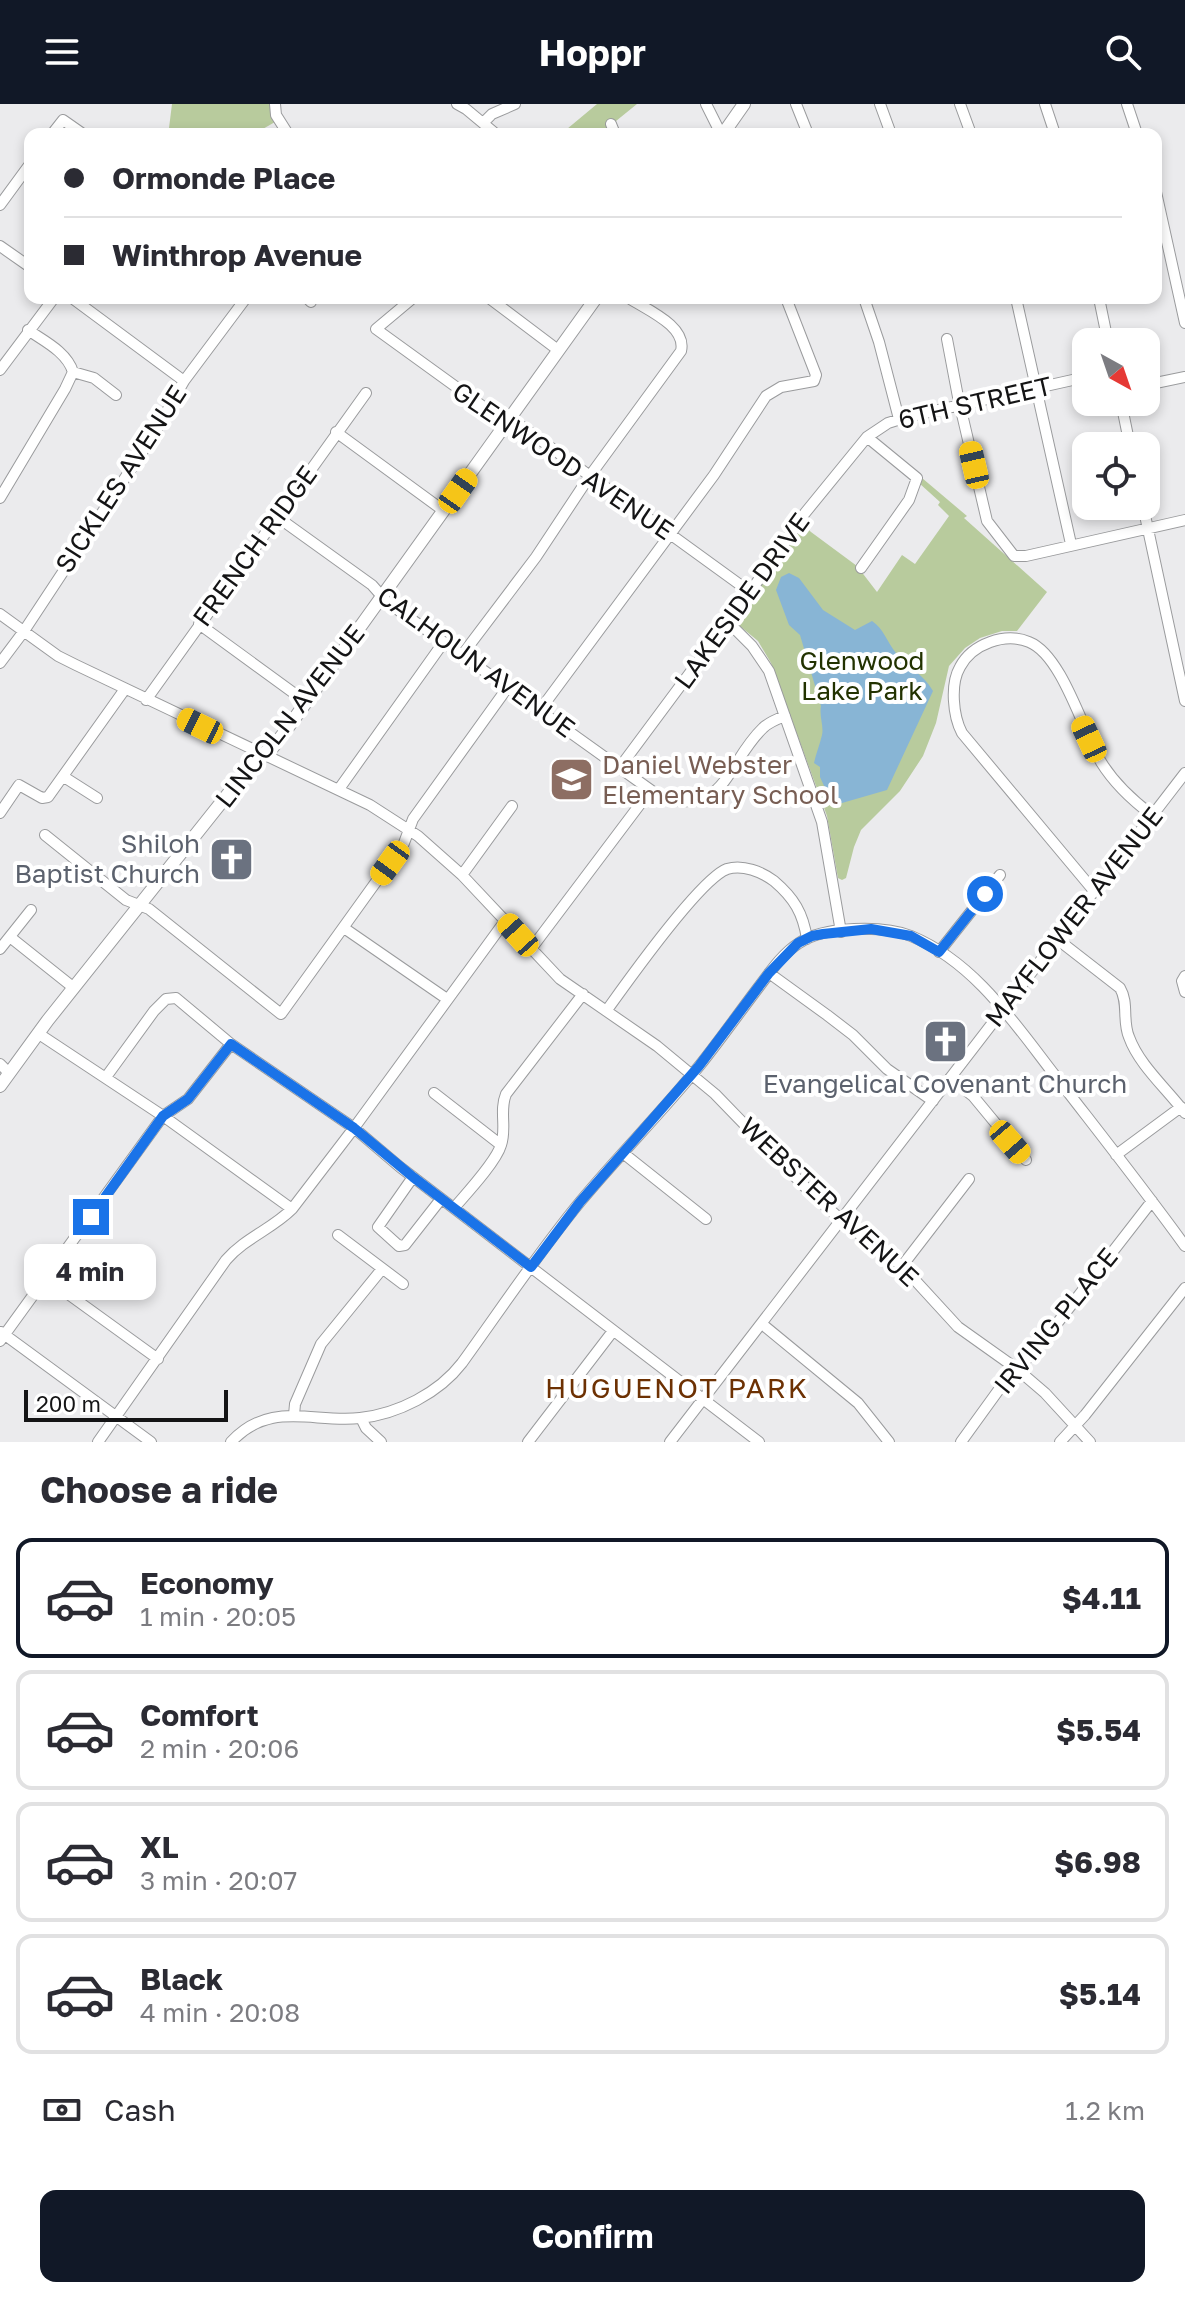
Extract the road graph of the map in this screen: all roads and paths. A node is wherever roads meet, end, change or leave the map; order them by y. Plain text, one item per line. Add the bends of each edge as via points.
1 (275, 104) edge
2 (457, 104) edge
3 (515, 104) edge
4 (706, 104) edge
5 (744, 104) edge
6 (796, 104) edge
7 (880, 104) edge
8 (960, 104) edge
9 (1045, 104) edge
10 (1127, 104) edge
11 (489, 114) edge
12 (57, 128) edge
13 (74, 128) edge
14 (284, 128) edge
15 (719, 128) edge
16 (726, 128) edge
17 (806, 128) edge
18 (889, 128) edge
19 (969, 128) edge
20 (1053, 128) edge
21 (1135, 128) edge
22 (24, 172) edge
23 (0, 205) edge
24 (1162, 219) edge
25 (0, 246) edge
26 (24, 263) edge
27 (49, 304) edge
28 (80, 304) edge
29 (242, 304) edge
30 (406, 304) edge
31 (497, 304) edge
32 (590, 304) edge
33 (638, 304) edge
34 (788, 304) edge
35 (866, 304) edge
36 (1017, 304) edge
37 (1100, 304) edge
38 (1185, 323) edge
39 (1105, 328) edge
40 (28, 330) junction
41 (947, 339) dead end
42 (558, 350) junction
43 (0, 370) edge
44 (73, 372) junction
45 (1185, 377) edge
46 (1072, 380) edge
47 (184, 381) junction
48 (1160, 382) edge
49 (1036, 389) junction
50 (366, 393) dead end
51 (116, 395) dead end
52 (960, 405) junction
53 (899, 419) junction
54 (509, 420) junction
55 (336, 432) junction
56 (867, 437) junction
57 (589, 477) junction
58 (0, 498) edge
59 (444, 511) junction
60 (276, 516) junction
61 (1146, 520) edge
62 (1185, 520) edge
63 (1148, 528) junction
64 (671, 534) junction
65 (1071, 544) junction
66 (861, 568) dead end
67 (750, 592) junction
68 (382, 598) junction
69 (0, 614) edge
70 (728, 622) junction
71 (199, 624) junction
72 (24, 631) junction
73 (443, 643) junction
74 (462, 655) junction
75 (0, 663) edge
76 (508, 687) junction
77 (125, 689) junction
78 (146, 700) junction
79 (1185, 701) edge
80 (306, 702) junction
81 (540, 710) junction
82 (785, 716) junction
83 (261, 755) junction
84 (620, 767) junction
85 (1185, 773) edge
86 (64, 777) junction
87 (339, 789) junction
88 (650, 791) junction
89 (97, 798) dead end
90 (512, 806) dead end
91 (0, 813) edge
92 (1152, 815) junction
93 (410, 830) junction
94 (45, 835) dead end
95 (462, 875) junction
96 (1000, 875) dead end
97 (1094, 891) junction
98 (139, 907) junction
99 (31, 910) dead end
100 (505, 921) junction
101 (344, 928) junction
102 (841, 932) junction
103 (10, 937) junction
104 (807, 939) junction
105 (1057, 939) junction
106 (0, 949) edge
107 (531, 949) junction
108 (939, 952) junction
109 (769, 973) junction
110 (1185, 976) edge
111 (74, 988) junction
112 (1185, 992) edge
113 (583, 994) junction
114 (447, 999) junction
115 (607, 1010) junction
116 (1003, 1010) junction
117 (39, 1034) junction
118 (231, 1044) junction
119 (4, 1069) edge
120 (692, 1074) junction
121 (106, 1077) junction
122 (950, 1078) junction
123 (0, 1086) edge
124 (434, 1093) dead end
125 (933, 1101) junction
126 (1183, 1110) edge
127 (163, 1116) junction
128 (354, 1128) junction
129 (501, 1145) junction
130 (623, 1153) junction
131 (1116, 1155) junction
132 (1026, 1160) dead end
133 (413, 1177) junction
134 (969, 1179) dead end
135 (441, 1199) junction
136 (1152, 1201) junction
137 (454, 1208) junction
138 (292, 1209) junction
139 (706, 1219) dead end
140 (841, 1220) junction
141 (338, 1235) dead end
142 (1185, 1246) edge
143 (902, 1266) junction
144 (531, 1267) junction
145 (382, 1269) junction
146 (46, 1278) junction
147 (403, 1284) dead end
148 (1185, 1288) edge
149 (762, 1324) junction
150 (613, 1331) junction
151 (1, 1336) edge
152 (158, 1359) junction
153 (1017, 1369) junction
154 (703, 1398) junction
155 (294, 1415) junction
156 (117, 1416) junction
157 (361, 1418) junction
158 (1077, 1426) junction
159 (98, 1442) edge
160 (151, 1442) edge
161 (231, 1442) edge
162 (381, 1442) edge
163 (528, 1442) edge
164 (670, 1442) edge
165 (759, 1442) edge
166 (889, 1442) edge
167 (961, 1442) edge
168 (1060, 1442) edge
169 (1090, 1442) edge

1 - 14 street
2 - 11 street
3 - 11 street
4 - 15 street
5 - 16 main road
6 - 17 street
7 - 18 street
8 - 19 street
9 - 20 street
10 - 21 street
12 - 13 street via 63,120
22 - 23 street
24 - 38 street
25 - 26 street
27 - 40 street
28 - 47 street
29 - 47 street, SICKLES AVENUE
30 - 54 street, GLENWOOD AVENUE via 376,329
31 - 42 street
32 - 42 main road, LINCOLN AVENUE
33 - 57 street via 673,327 683,346
34 - 64 street via 814,381 781,387 766,396
35 - 53 street
36 - 49 street
37 - 39 street
40 - 43 street
40 - 44 street via 58,351
41 - 52 street
42 - 54 main road, LINCOLN AVENUE
44 - 51 street via 94,378
44 - 58 street
45 - 48 street
46 - 49 street, 6TH STREET
47 - 72 street, SICKLES AVENUE
49 - 52 street, 6TH STREET
49 - 65 street
50 - 55 street, FRENCH RIDGE
52 - 53 street, 6TH STREET
52 - 65 street via 987,521 1005,546 1020,557
53 - 56 street, 6TH STREET
54 - 57 street, GLENWOOD AVENUE
54 - 59 main road, LINCOLN AVENUE
55 - 59 street
55 - 60 street, FRENCH RIDGE
56 - 66 street via 917,478 909,500
56 - 67 street, LAKESIDE DRIVE
57 - 64 street, GLENWOOD AVENUE
57 - 74 street
59 - 68 main road, LINCOLN AVENUE
60 - 68 street, CALHOUN AVENUE via 372,585
60 - 71 street, FRENCH RIDGE
61 - 63 street
62 - 63 street
63 - 65 street
63 - 79 street
64 - 67 street, GLENWOOD AVENUE
64 - 81 street
67 - 70 street, LAKESIDE DRIVE
68 - 73 street, CALHOUN AVENUE
68 - 80 main road, LINCOLN AVENUE
69 - 72 street, WEBSTER AVENUE
70 - 82 street via 763,661
70 - 84 street, LAKESIDE DRIVE
71 - 78 street, FRENCH RIDGE
71 - 80 street
72 - 75 street, SICKLES AVENUE
72 - 77 street, WEBSTER AVENUE via 58,656
73 - 74 street, CALHOUN AVENUE
73 - 87 street
74 - 76 street, CALHOUN AVENUE
76 - 81 street, CALHOUN AVENUE
76 - 93 street
77 - 78 street, WEBSTER AVENUE
77 - 86 street
78 - 83 street, WEBSTER AVENUE
80 - 83 main road, LINCOLN AVENUE
81 - 84 street, CALHOUN AVENUE
82 - 88 street, CALHOUN AVENUE via 764,727 715,792 677,802
82 - 102 street via 822,822
83 - 87 street, WEBSTER AVENUE
83 - 98 main road, LINCOLN AVENUE
84 - 88 street, CALHOUN AVENUE
85 - 92 street, MAYFLOWER AVENUE
86 - 89 street
86 - 91 street via 48,797 19,785
87 - 93 street, WEBSTER AVENUE
88 - 107 street
90 - 95 street
92 - 97 street, MAYFLOWER AVENUE
92 - 97 street via 1112,777 1041,649 1029,642 999,639 964,661 955,689 959,727
93 - 95 street, WEBSTER AVENUE
93 - 101 street
94 - 98 street
95 - 100 street, WEBSTER AVENUE
96 - 108 street
97 - 105 street, MAYFLOWER AVENUE
98 - 101 street via 149,909 281,1014
98 - 111 main road, LINCOLN AVENUE
99 - 103 street
100 - 107 street, WEBSTER AVENUE
100 - 114 street
101 - 114 street
102 - 104 street
102 - 108 street via 899,933
103 - 106 street
103 - 111 street
104 - 109 street
104 - 115 street via 798,907 780,887 756,871 727,869 693,899
105 - 116 street, MAYFLOWER AVENUE
105 - 126 street via 1120,988 1129,1039
107 - 113 street, WEBSTER AVENUE
108 - 116 street via 969,973
109 - 120 street
109 - 125 street
110 - 112 street
111 - 117 main road, LINCOLN AVENUE
113 - 115 street, WEBSTER AVENUE
113 - 129 street via 506,1094
114 - 128 street
115 - 120 street, WEBSTER AVENUE
116 - 122 street, MAYFLOWER AVENUE
116 - 131 street
117 - 119 main road, LINCOLN AVENUE
117 - 121 street
118 - 121 street via 171,997 154,1011
118 - 127 street via 188,1099
118 - 128 street
119 - 123 main road, LINCOLN AVENUE
120 - 130 street
120 - 140 street, WEBSTER AVENUE
121 - 127 street
122 - 125 street, MAYFLOWER AVENUE
122 - 132 street via 973,1096
124 - 129 street
125 - 140 street, MAYFLOWER AVENUE
126 - 131 street
127 - 138 street
127 - 146 street
128 - 133 street
128 - 138 street
129 - 137 street
130 - 139 street
130 - 144 street
131 - 136 street
133 - 135 street
133 - 135 street via 378,1227 396,1244 405,1245
134 - 143 street
135 - 137 street
136 - 142 street
136 - 153 street, IRVING PLACE
137 - 144 street
138 - 152 street via 235,1250
140 - 143 street, WEBSTER AVENUE
140 - 149 street, MAYFLOWER AVENUE
141 - 145 street
143 - 153 street, WEBSTER AVENUE via 958,1327
144 - 150 street
144 - 157 street via 448,1380 424,1397
145 - 147 street
145 - 155 street via 321,1344
146 - 151 street
146 - 152 street
148 - 158 street
149 - 154 street, MAYFLOWER AVENUE
149 - 166 street via 848,1393
150 - 154 street
150 - 163 street
151 - 156 street
152 - 156 street
153 - 158 street, WEBSTER AVENUE
153 - 167 street, IRVING PLACE
154 - 164 street, MAYFLOWER AVENUE
154 - 165 street
155 - 157 street
155 - 161 street via 253,1424
156 - 159 street
156 - 160 street
157 - 162 street
158 - 168 street
158 - 169 street, WEBSTER AVENUE

